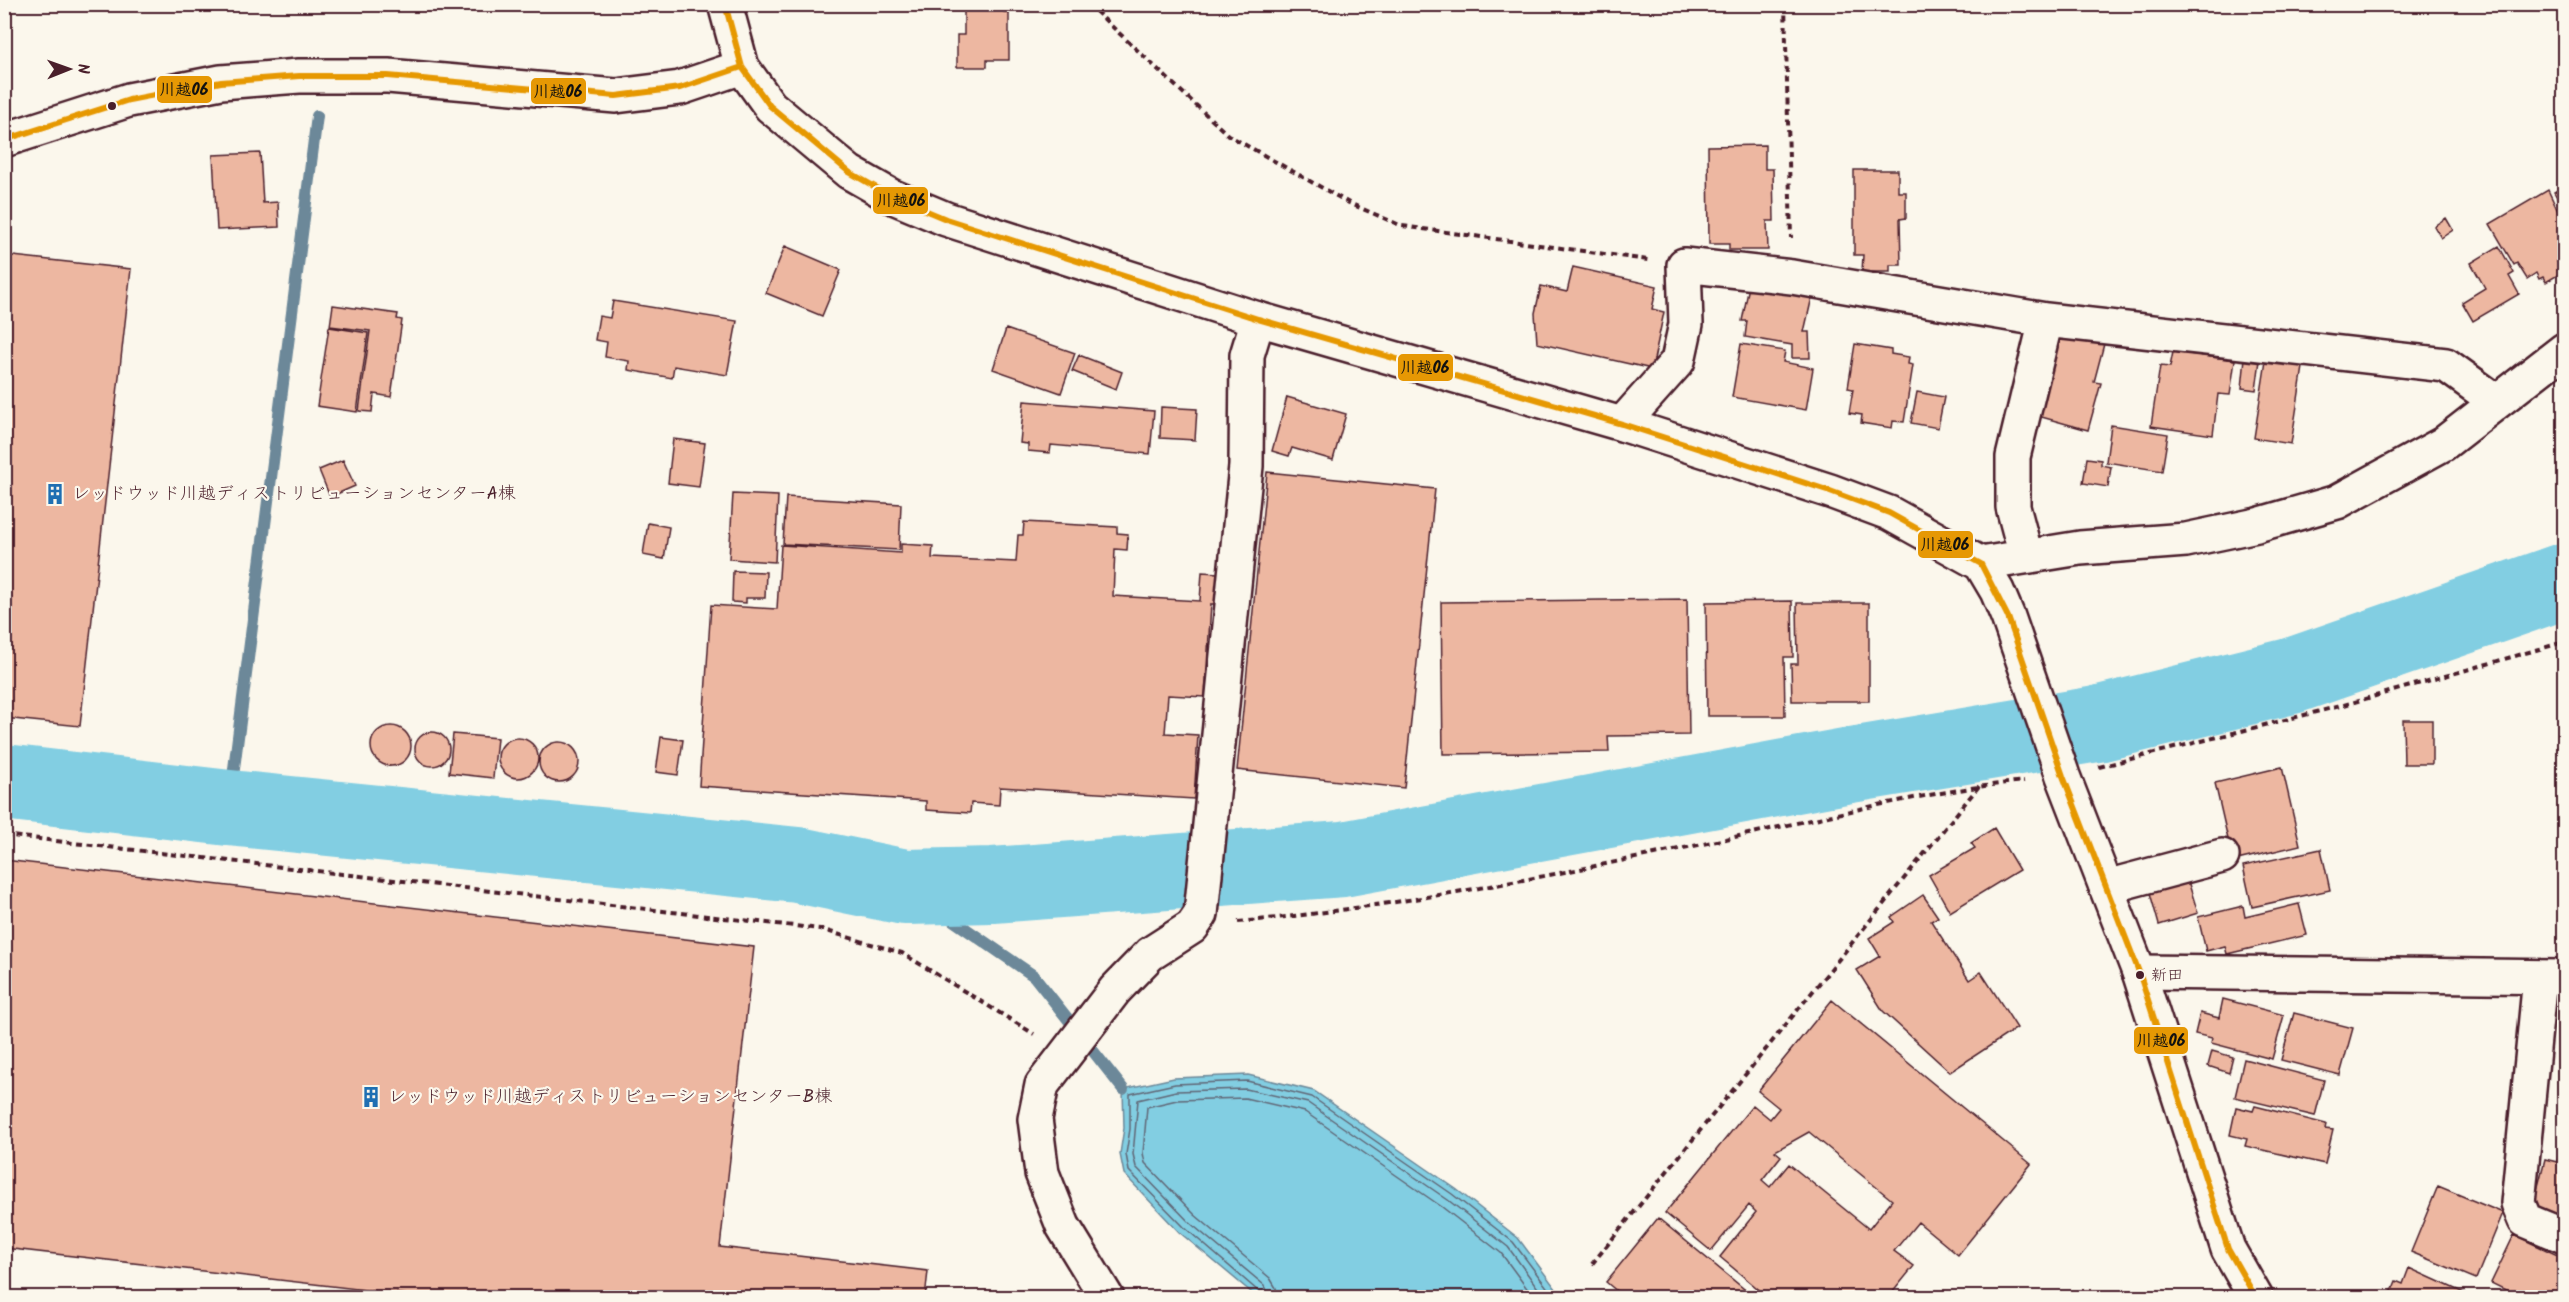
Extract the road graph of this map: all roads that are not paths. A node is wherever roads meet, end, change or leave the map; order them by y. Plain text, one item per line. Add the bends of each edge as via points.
1 (725, 4) edge
2 (742, 67) junction
3 (4, 140) edge
4 (1258, 319) junction
5 (2046, 320) junction
6 (2565, 350) edge
7 (2497, 402) junction
8 (1622, 424) junction
9 (2026, 556) junction
10 (1981, 564) junction
11 (2222, 856) dead end
12 (2106, 887) junction
13 (2139, 972) junction
14 (2552, 977) edge
15 (2565, 1236) edge
16 (1107, 1298) edge
17 (2256, 1298) edge

1 - 2 street
2 - 3 street via 680,88 616,96 388,76 299,75 221,82 129,100
2 - 4 street via 770,106 802,135 849,172 891,196 946,219
4 - 8 street
4 - 16 street via 1247,355 1246,466 1196,920 1150,954 1067,1049 1042,1085 1035,1119 1042,1173 1063,1226
5 - 7 street via 2446,365
5 - 8 street via 1792,277 1684,265 1686,324 1678,362
5 - 9 street via 2013,458 2013,507
6 - 7 street
7 - 9 street via 2443,444 2337,502 2187,540
8 - 10 street via 1889,513
9 - 10 street
10 - 12 street via 2001,600
11 - 12 street
12 - 13 street
13 - 14 street
13 - 17 street via 2228,1249
14 - 15 street via 2518,1203 2525,1220

